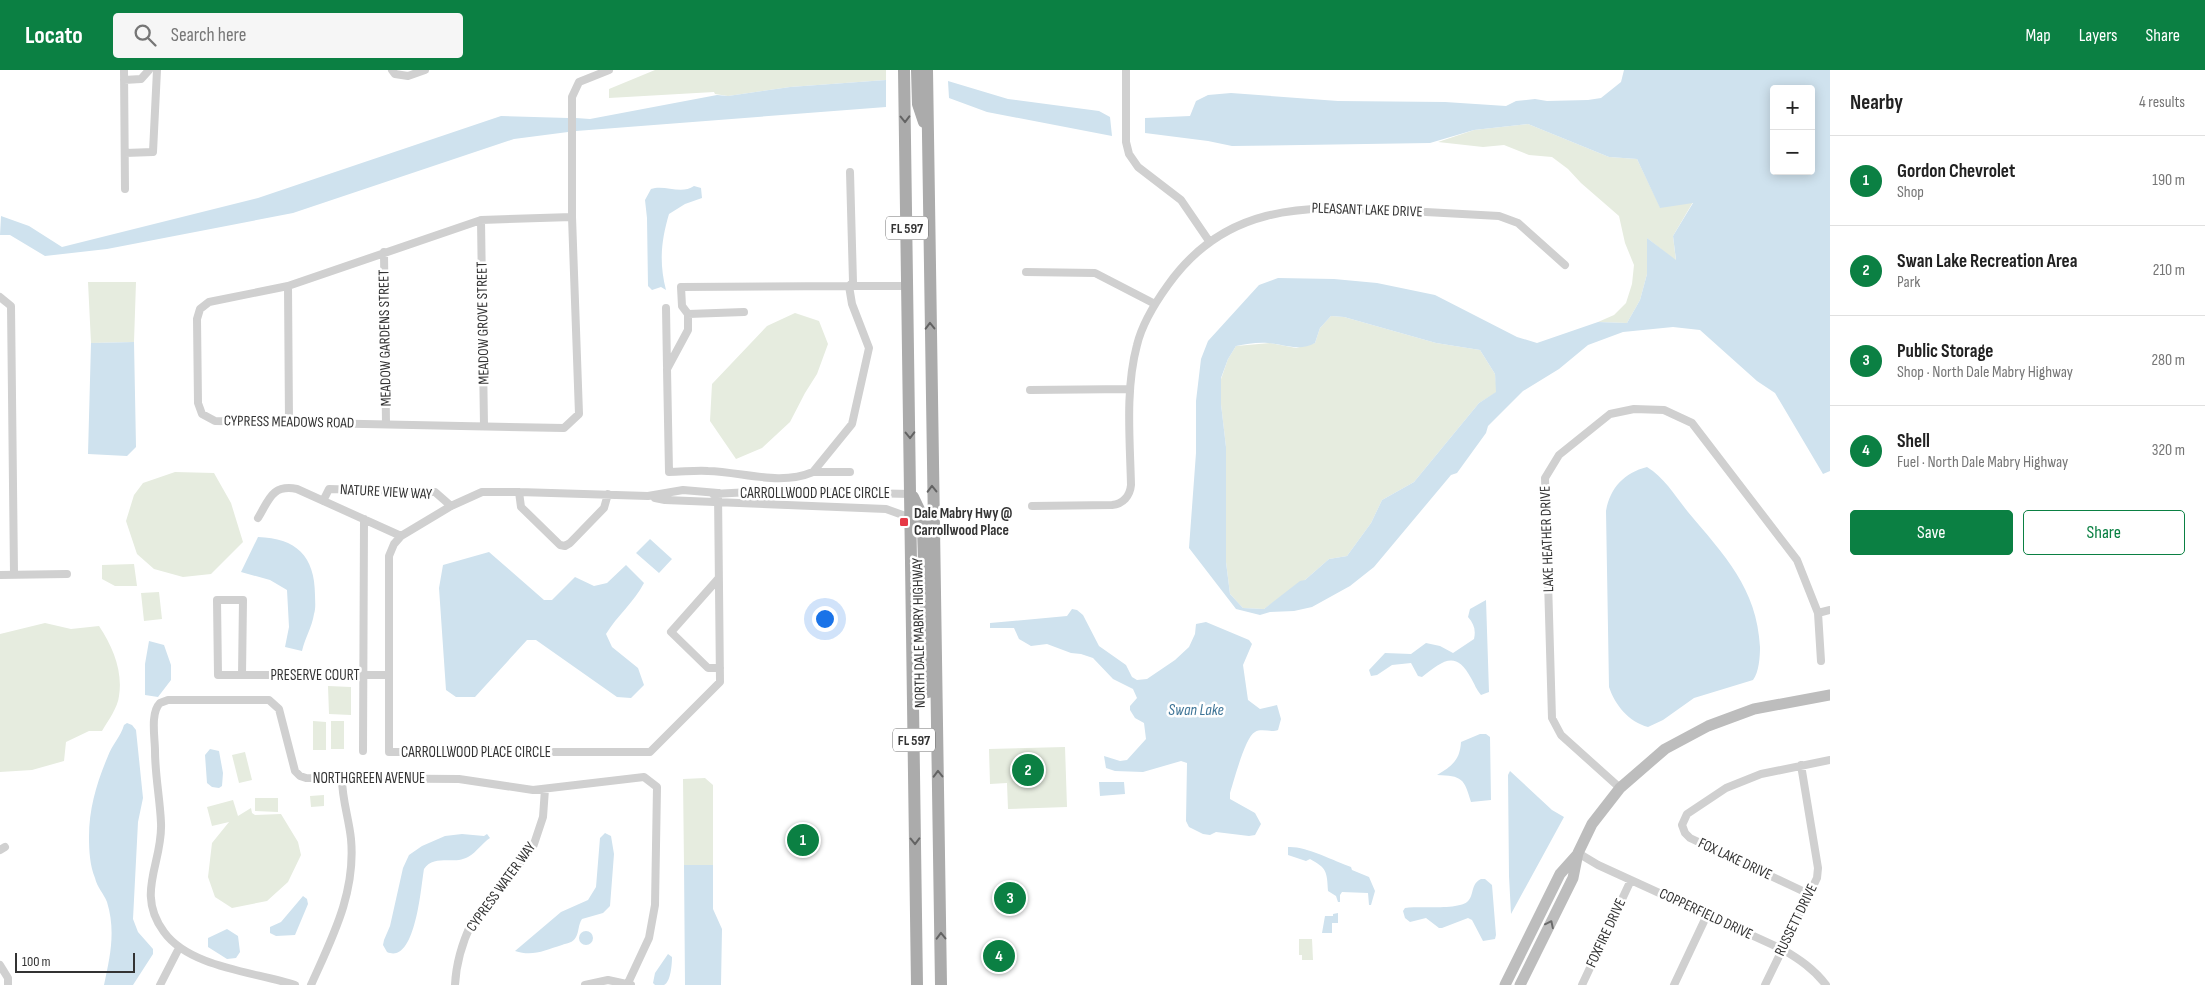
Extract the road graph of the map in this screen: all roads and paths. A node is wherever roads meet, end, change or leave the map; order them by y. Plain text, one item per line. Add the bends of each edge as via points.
1 (124, 70) edge
2 (149, 70) edge
3 (157, 70) edge
4 (392, 70) edge
5 (425, 70) edge
6 (609, 70) edge
7 (904, 70) edge
8 (918, 70) edge
9 (927, 70) edge
10 (1126, 70) edge
11 (124, 80) junction
12 (928, 136) junction
13 (125, 153) junction
14 (850, 172) dead end
15 (125, 189) dead end
16 (572, 217) junction
17 (481, 220) junction
18 (1209, 241) junction
19 (384, 252) junction
20 (1565, 265) dead end
21 (1026, 272) dead end
22 (288, 286) junction
23 (849, 286) junction
24 (908, 286) junction
25 (0, 297) edge
26 (1155, 304) junction
27 (666, 308) dead end
28 (744, 312) dead end
29 (688, 314) junction
30 (667, 369) junction
31 (1130, 389) junction
32 (1030, 390) dead end
33 (289, 422) junction
34 (386, 424) junction
35 (484, 426) junction
36 (813, 472) junction
37 (850, 472) dead end
38 (768, 478) junction
39 (519, 492) junction
40 (768, 492) junction
41 (718, 493) junction
42 (834, 493) junction
43 (608, 494) junction
44 (911, 494) junction
45 (648, 496) junction
46 (323, 501) junction
47 (718, 502) junction
48 (770, 504) junction
49 (452, 506) junction
50 (834, 506) junction
51 (1032, 506) dead end
52 (258, 518) dead end
53 (911, 518) junction
54 (364, 519) junction
55 (401, 536) junction
56 (14, 574) junction
57 (67, 574) dead end
58 (0, 576) edge
59 (718, 580) junction
60 (1830, 610) edge
61 (1818, 613) junction
62 (1821, 662) dead end
63 (720, 668) junction
64 (242, 675) junction
65 (363, 675) junction
66 (389, 675) junction
67 (1830, 695) edge
68 (937, 719) junction
69 (363, 752) dead end
70 (1830, 760) edge
71 (1801, 765) junction
72 (342, 779) junction
73 (1620, 788) junction
74 (545, 789) junction
75 (1578, 853) junction
76 (1630, 880) junction
77 (1809, 894) junction
78 (1706, 915) junction
79 (180, 948) junction
80 (1782, 949) junction
81 (1517, 962) junction
82 (0, 965) edge
83 (1528, 968) junction
84 (629, 984) edge
85 (8, 985) edge
86 (160, 985) edge
87 (295, 985) edge
88 (311, 985) edge
89 (455, 985) edge
90 (585, 985) edge
91 (916, 985) edge
92 (941, 985) edge
93 (1505, 985) edge
94 (1520, 985) edge
95 (1582, 985) edge
96 (1674, 985) edge
97 (1765, 985) edge
98 (1826, 985) edge

1 - 11 street
2 - 11 street via 141,80
3 - 13 street via 153,152
4 - 5 street via 395,74 408,76
6 - 16 street, CYPRESS MEADOWS ROAD via 579,82 572,97
7 -> 24 main road, NORTH DALE MABRY HIGHWAY / FL 597
8 - 12 main road via 918,104
9 - 12 main road, NORTH DALE MABRY HIGHWAY / FL 597
10 - 18 street via 1126,142 1129,154 1138,168 1181,200
11 - 13 street
68 -> 12 main road, NORTH DALE MABRY HIGHWAY / FL 597
13 - 15 street
14 - 23 street via 853,282
16 - 17 street, CYPRESS MEADOWS ROAD
16 - 35 street, CYPRESS MEADOWS ROAD via 579,414 564,428
17 - 19 street, CYPRESS MEADOWS ROAD
17 - 35 street, MEADOW GROVE STREET
18 - 20 street, PLEASANT LAKE DRIVE via 1248,221 1306,208 1343,207 1498,216 1518,223
18 - 26 street, PLEASANT LAKE DRIVE via 1179,269
19 - 22 street, CYPRESS MEADOWS ROAD
19 - 34 street, MEADOW GARDENS STREET
21 - 26 street via 1095,273
22 - 33 street
22 - 33 street, CYPRESS MEADOWS ROAD via 209,302 200,309 197,329 198,403 202,414 214,421
23 - 24 street
23 - 29 street via 681,287 682,306
23 - 36 street via 852,304 869,348 852,424
24 -> 44 main road, NORTH DALE MABRY HIGHWAY / FL 597
25 - 56 street via 11,306
26 - 31 street, PLEASANT LAKE DRIVE via 1137,345
27 - 30 street
28 - 29 street
29 - 30 street via 688,330
30 - 38 street via 669,472 709,471
31 - 32 street
31 - 51 street, PLEASANT LAKE DRIVE via 1131,485 1123,502 1112,505
33 - 34 street, CYPRESS MEADOWS ROAD
34 - 35 street, CYPRESS MEADOWS ROAD
36 - 37 street
36 - 38 street via 802,477
38 - 40 street
39 - 43 street, CARROLLWOOD PLACE CIRCLE
39 - 43 street via 521,507 560,545 565,546 604,508
39 - 49 street, CARROLLWOOD PLACE CIRCLE via 482,492
40 - 41 street, CARROLLWOOD PLACE CIRCLE
40 - 42 street, CARROLLWOOD PLACE CIRCLE
40 - 48 street
41 - 45 street, CARROLLWOOD PLACE CIRCLE via 683,490
41 - 47 street, CARROLLWOOD PLACE CIRCLE
42 - 44 street, CARROLLWOOD PLACE CIRCLE
42 - 50 street
43 - 45 street, CARROLLWOOD PLACE CIRCLE
44 - 53 main road, NORTH DALE MABRY HIGHWAY / FL 597
44 - 68 main road via 922,516 928,692
45 - 47 street via 665,500
46 - 49 street, NATURE VIEW WAY via 329,489 435,492
46 - 52 street via 286,487 274,491
46 - 54 street
47 - 48 street
47 - 59 street, CARROLLWOOD PLACE CIRCLE
48 - 50 street
49 - 55 street, CARROLLWOOD PLACE CIRCLE
50 - 53 street via 886,509
53 -> 91 main road, NORTH DALE MABRY HIGHWAY / FL 597
54 - 55 street
54 - 65 street
55 - 66 street, CARROLLWOOD PLACE CIRCLE via 389,556
56 - 57 street
56 - 58 street
59 - 63 street, CARROLLWOOD PLACE CIRCLE
59 - 63 street via 672,632 708,668
60 - 61 street
61 - 62 street, LAKE HEATHER DRIVE
61 - 73 street, LAKE HEATHER DRIVE via 1797,560 1692,423 1664,410 1634,409 1610,414 1559,455 1545,478 1552,718 1562,735
63 - 66 street, CARROLLWOOD PLACE CIRCLE via 720,682 650,752 389,752
64 - 64 street, PRESERVE COURT via 218,675 217,600 243,600
64 - 65 street, PRESERVE COURT
65 - 66 street, PRESERVE COURT
65 - 69 street
67 - 73 street via 1754,709 1708,726 1665,749
92 -> 68 main road, NORTH DALE MABRY HIGHWAY / FL 597
70 - 71 street, FOX LAKE DRIVE
71 - 77 street, RUSSETT DRIVE via 1818,868
71 - 77 street, FOX LAKE DRIVE via 1761,774 1726,788 1687,814 1682,825 1690,838
72 - 74 street, NORTHGREEN AVENUE via 459,779 514,788
72 - 79 street, NORTHGREEN AVENUE via 306,778 295,771 279,709 270,700 168,700 157,706 155,762 161,824 150,894 159,924
72 - 88 street via 351,839 351,879 342,916
73 - 75 street via 1592,824
74 - 84 street, NORTHGREEN AVENUE via 644,777 657,787 655,905 649,938
74 - 89 street, CYPRESS WATER WAY via 543,817 533,847 472,922 456,965
75 - 76 street, COPPERFIELD DRIVE
75 - 81 street via 1560,874
83 -> 75 street via 1573,878
76 - 78 street, COPPERFIELD DRIVE
76 - 95 street, FOXFIRE DRIVE
77 - 80 street, RUSSETT DRIVE
78 - 80 street, COPPERFIELD DRIVE
78 - 96 street
79 - 86 street
79 - 87 street, NORTHGREEN AVENUE via 215,965
80 - 97 street, RUSSETT DRIVE
80 - 98 street, COPPERFIELD DRIVE via 1802,960
81 - 83 street
81 - 93 street
82 - 85 street via 8,978
83 - 94 street
84 - 90 street, NORTHGREEN AVENUE via 608,980

